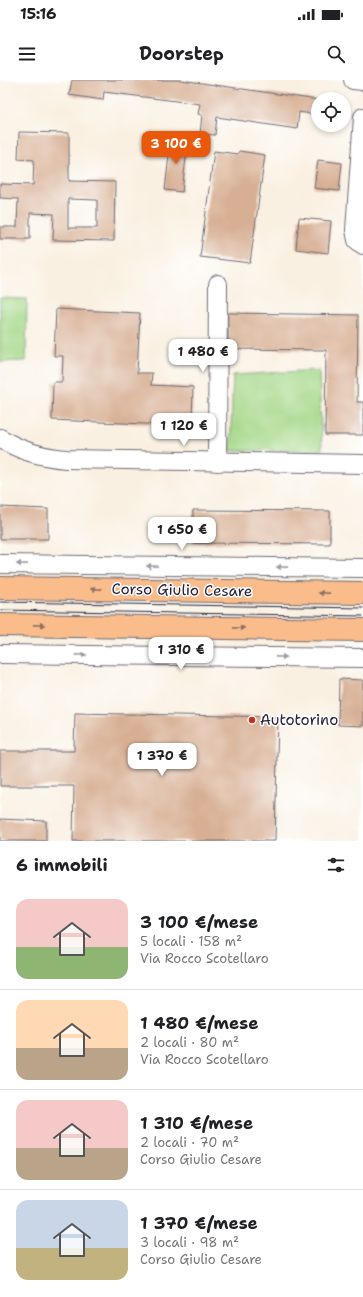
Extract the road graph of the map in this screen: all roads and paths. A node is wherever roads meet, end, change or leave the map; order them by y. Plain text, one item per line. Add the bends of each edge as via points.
1 (353, 80) edge
2 (363, 81) edge
3 (363, 117) edge
4 (363, 245) edge
5 (218, 284) dead end
6 (0, 438) edge
7 (218, 462) junction
8 (363, 464) edge
9 (0, 564) edge
10 (363, 568) edge
11 (0, 588) edge
12 (363, 593) edge
13 (0, 625) edge
14 (363, 630) edge
15 (0, 654) edge
16 (363, 658) edge

1 - 2 street
3 - 4 street via 355,230 357,240
5 - 7 street
6 - 7 street via 23,450 58,459
7 - 8 street
10 -> 9 street, Corso Giulio Cesare
12 -> 11 main road, Corso Giulio Cesare
13 -> 14 main road
15 -> 16 street

